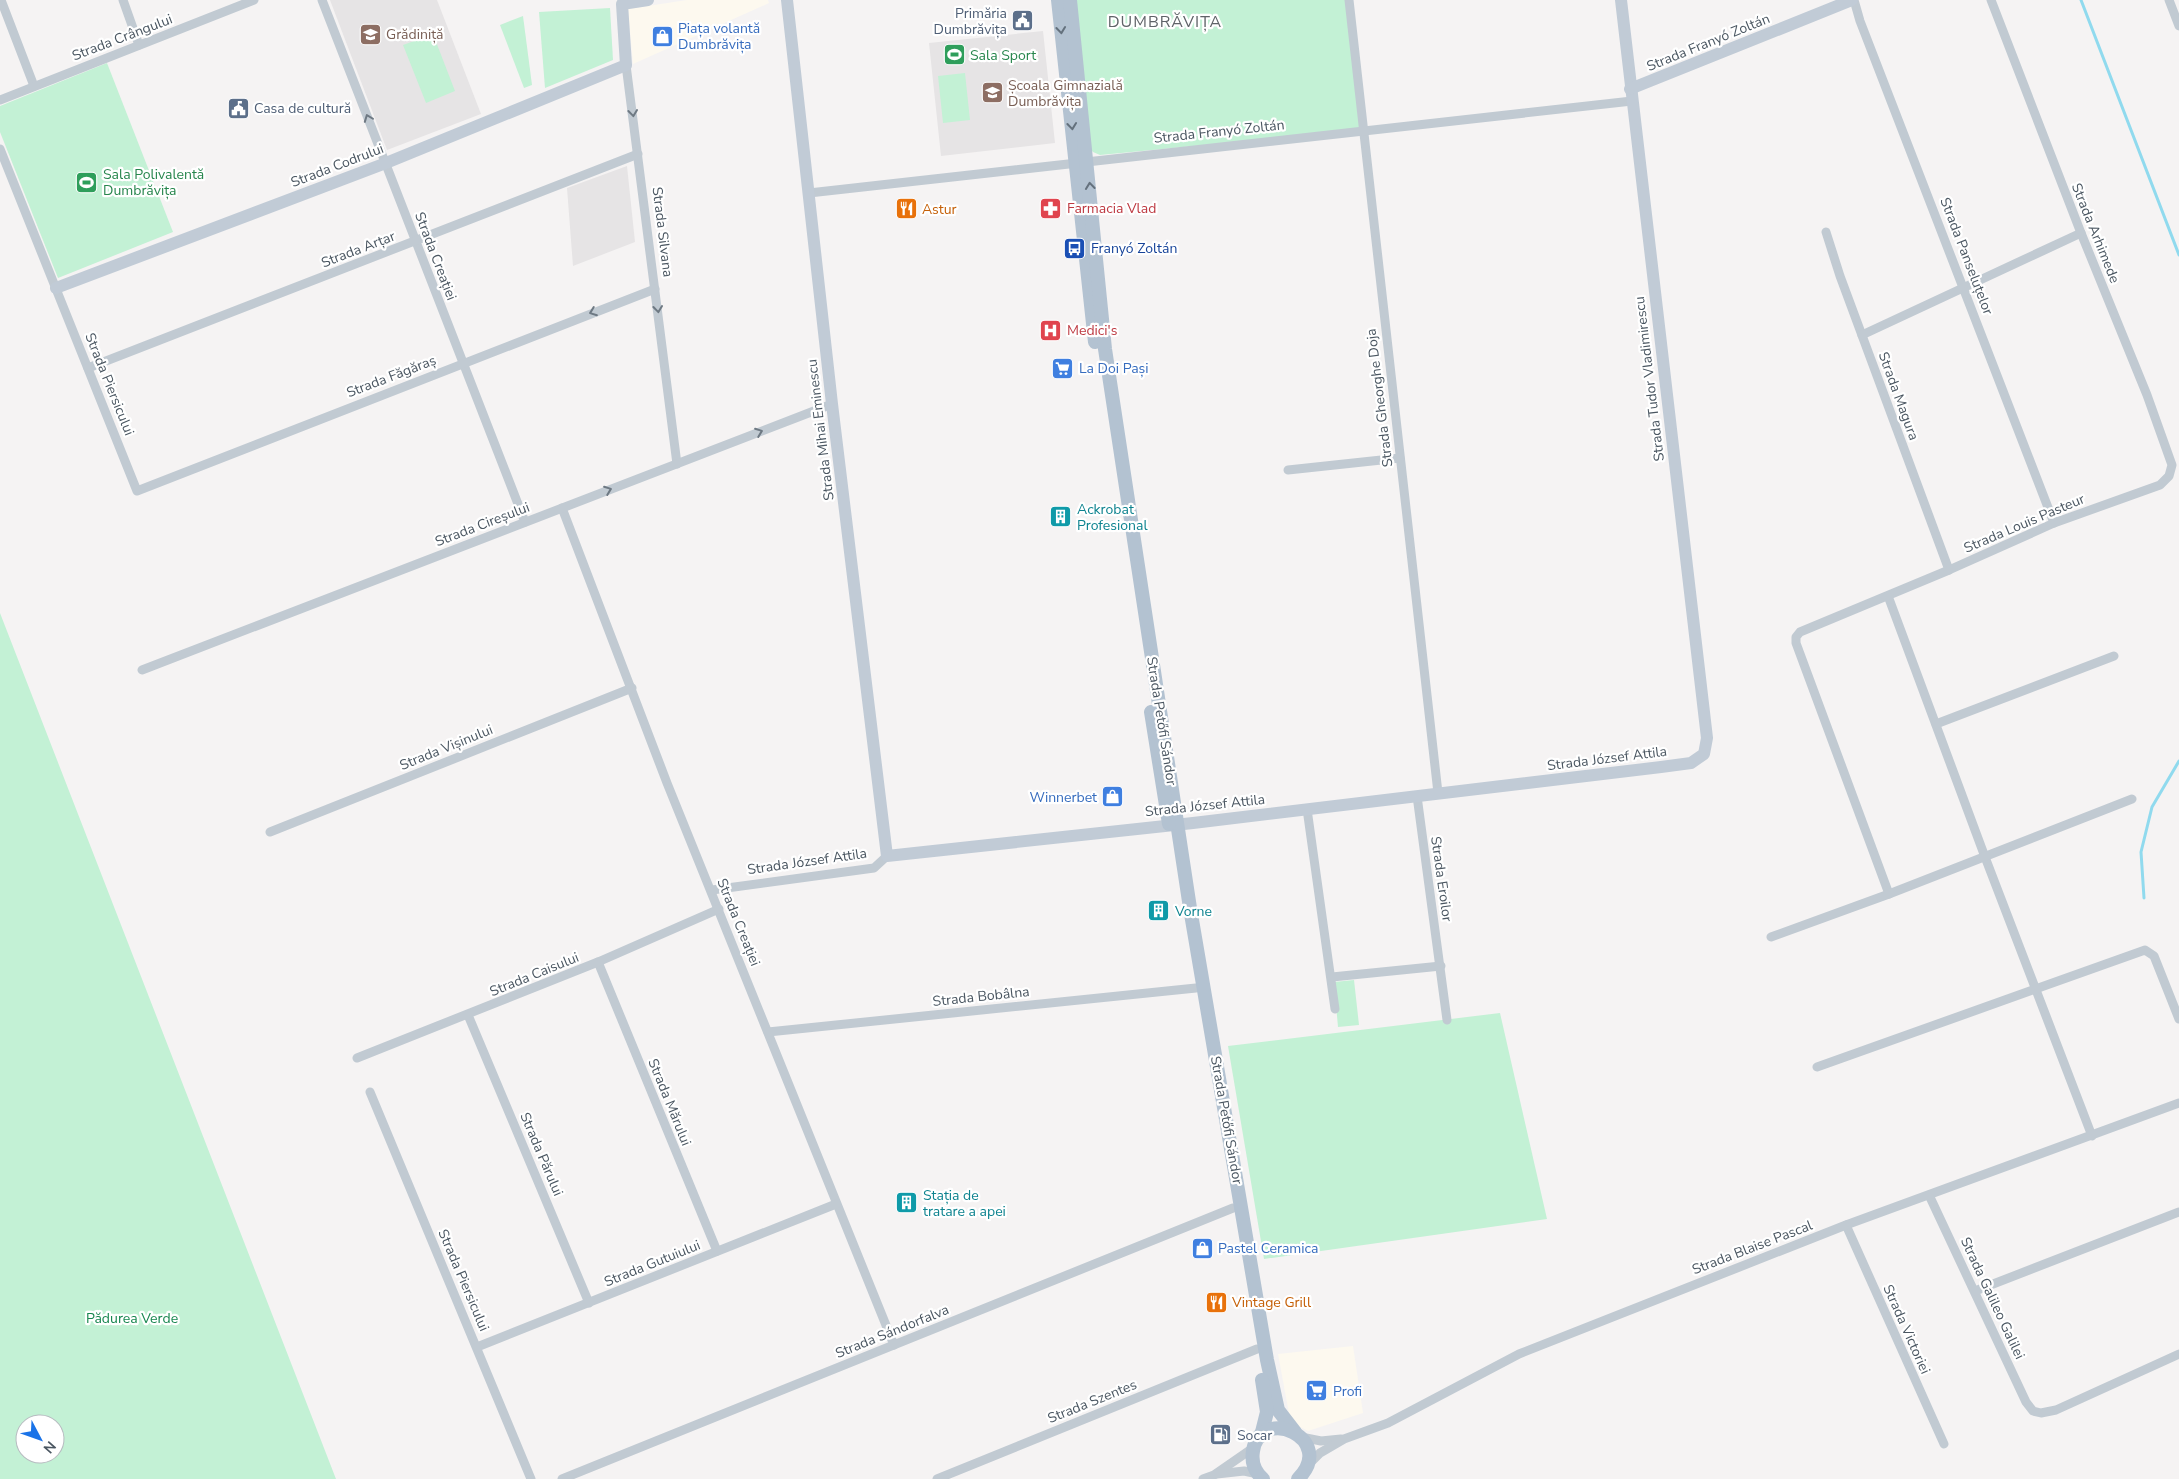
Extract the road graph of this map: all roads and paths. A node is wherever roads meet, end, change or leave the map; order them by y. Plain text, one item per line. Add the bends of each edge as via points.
1 (1, 0) edge
2 (123, 0) edge
3 (254, 0) edge
4 (322, 0) edge
5 (648, 0) edge
6 (787, 0) edge
7 (1058, 0) edge
8 (1070, 0) edge
9 (1349, 0) edge
10 (1621, 0) edge
11 (1853, 0) edge
12 (1991, 0) edge
13 (2169, 0) edge
14 (628, 2) edge
15 (2176, 9) edge
16 (2179, 26) edge
17 (140, 45) junction
18 (626, 65) junction
19 (34, 86) junction
20 (1631, 95) junction
21 (0, 100) edge
22 (1362, 130) junction
23 (0, 149) edge
24 (638, 154) junction
25 (1082, 162) junction
26 (386, 163) junction
27 (809, 193) junction
28 (1826, 232) dead end
29 (2081, 233) junction
30 (416, 241) junction
31 (1964, 286) junction
32 (56, 288) junction
33 (655, 289) junction
34 (1862, 335) junction
35 (462, 363) junction
36 (88, 368) junction
37 (832, 404) junction
38 (1400, 458) junction
39 (677, 464) junction
40 (1288, 470) dead end
41 (2169, 476) joint
42 (137, 491) joint
43 (562, 508) junction
44 (525, 522) junction
45 (2054, 522) junction
46 (1949, 570) junction
47 (1888, 596) junction
48 (2114, 656) dead end
49 (142, 670) dead end
50 (632, 688) junction
51 (1936, 724) junction
52 (1704, 754) joint
53 (1438, 793) junction
54 (1417, 796) junction
55 (2132, 799) dead end
56 (1307, 808) junction
57 (1174, 824) junction
58 (270, 832) dead end
59 (887, 856) junction
60 (1985, 857) junction
61 (712, 890) junction
62 (1889, 894) junction
63 (719, 909) junction
64 (1771, 937) dead end
65 (598, 962) junction
66 (1441, 966) junction
67 (1332, 977) junction
68 (1196, 988) junction
69 (2034, 988) junction
70 (1336, 1009) dead end
71 (468, 1015) junction
72 (2179, 1019) edge
73 (1447, 1020) dead end
74 (768, 1032) junction
75 (357, 1058) dead end
76 (1816, 1067) dead end
77 (370, 1092) dead end
78 (2179, 1103) edge
79 (2092, 1136) junction
80 (1929, 1195) junction
81 (836, 1204) junction
82 (1233, 1208) junction
83 (2179, 1212) edge
84 (1846, 1225) junction
85 (717, 1251) junction
86 (1975, 1291) junction
87 (589, 1303) junction
88 (894, 1345) junction
89 (477, 1347) junction
90 (1256, 1349) junction
91 (2179, 1354) edge
92 (1298, 1434) junction
93 (1261, 1436) junction
94 (1344, 1439) junction
95 (1944, 1444) dead end
96 (1253, 1448) junction
97 (1307, 1466) junction
98 (1214, 1475) junction
99 (1261, 1477) edge
100 (531, 1479) edge
101 (562, 1479) edge
102 (937, 1479) edge
103 (1203, 1479) edge
104 (1298, 1479) edge

1 - 19 street
2 - 17 street
3 - 17 street, Strada Crângului
26 -> 4 street, Strada Creației
5 - 14 street
6 - 27 street, Strada Mihai Eminescu
7 -> 25 main road, Strada Petőfi Sándor
8 - 25 main road, Strada Petőfi Sándor
9 - 22 street, Strada Gheorghe Doja
10 - 20 street, Strada Tudor Vladimirescu
11 - 20 street, Strada Franyó Zoltán
11 - 31 street, Strada Panseluțelor
12 - 29 street, Strada Arhimede
13 - 15 street
14 - 18 street, Strada Silvana
15 - 16 street
17 - 19 street, Strada Crângului
18 -> 24 street, Strada Silvana
18 - 26 street, Strada Codrului
19 - 21 street, Strada Crângului
20 - 22 street, Strada Franyó Zoltán
20 - 52 street, Strada Tudor Vladimirescu via 1707,738
22 - 25 street, Strada Franyó Zoltán
22 - 38 street, Strada Gheorghe Doja
23 - 32 street, Strada Piersicului
24 - 30 street, Strada Arțar
24 - 33 street, Strada Silvana
25 - 27 street, Strada Franyó Zoltán
25 - 57 main road, Strada Petőfi Sándor via 1096,351
26 - 30 street, Strada Creației
26 - 32 street, Strada Codrului
27 - 37 street, Strada Mihai Eminescu
28 - 34 street, Strada Magura
29 - 31 street
29 - 41 street, Strada Arhimede via 2148,395 2172,465
30 - 35 street, Strada Creației
30 - 36 street, Strada Arțar
31 - 34 street
31 - 45 street, Strada Panseluțelor
32 - 36 street, Strada Piersicului
33 -> 35 street, Strada Făgăraș
33 -> 39 street, Strada Silvana
34 - 46 street, Strada Magura
35 - 42 street, Strada Făgăraș
35 - 44 street, Strada Creației
36 - 42 street, Strada Piersicului
39 -> 37 street, Strada Cireșului
37 - 59 street, Strada Mihai Eminescu
38 - 40 street
38 - 53 street, Strada Gheorghe Doja
43 -> 39 street, Strada Cireșului
41 - 45 street, Strada Louis Pasteur via 2160,484
43 - 44 street, Strada Cireșului
43 - 50 street, Strada Creației
44 - 49 street, Strada Cireșului
45 - 46 street, Strada Louis Pasteur
46 - 47 street, Strada Louis Pasteur
47 - 51 street
47 - 62 street, Strada Louis Pasteur via 1800,632 1796,643
48 - 51 street
50 - 58 street, Strada Vișinului
50 - 61 street, Strada Creației
51 - 60 street
52 - 53 street, Strada József Attila via 1691,763
53 - 54 street, Strada József Attila
54 - 56 street, Strada József Attila
54 - 66 street, Strada Eroilor
55 - 60 street
56 - 57 street, Strada József Attila
56 - 67 street
57 - 59 street, Strada József Attila
57 - 68 main road, Strada Petőfi Sándor
57 - 92 main road, Strada Petőfi Sándor via 1267,1360 1278,1410
59 - 61 street, Strada József Attila via 874,868
60 - 62 street
60 - 69 street
61 - 63 street, Strada Creației
62 - 64 street
63 - 65 street, Strada Caisului
63 - 74 street, Strada Creației
65 - 71 street, Strada Caisului
65 - 85 street, Strada Mărului
66 - 67 street
66 - 73 street, Strada Eroilor
67 - 70 street
68 - 74 street, Strada Bobâlna
68 - 82 main road, Strada Petőfi Sándor
69 - 72 street via 2150,951
69 - 76 street
69 - 79 street
71 - 75 street, Strada Caisului
71 - 87 street, Strada Părului
74 - 81 street, Strada Creației
77 - 89 street, Strada Piersicului
78 - 79 street, Strada Blaise Pascal
79 - 80 street, Strada Blaise Pascal
80 - 84 street, Strada Blaise Pascal
80 - 86 street, Strada Galileo Galilei
81 - 85 street, Strada Gutuiului
81 - 88 street, Strada Creației
82 - 88 street, Strada Sándorfalva
82 - 90 main road, Strada Petőfi Sándor
83 - 86 street
84 - 94 street, Strada Blaise Pascal via 1519,1354 1388,1422
84 - 95 street, Strada Victoriei
85 - 87 street, Strada Gutuiului
86 - 91 street, Strada Galileo Galilei via 2033,1411 2056,1410
87 - 89 street, Strada Gutuiului
88 - 101 street, Strada Sándorfalva
89 - 100 street, Strada Piersicului
90 - 93 main road, Strada Petőfi Sándor via 1267,1412
90 - 102 street, Strada Szentes
92 - 93 main road via 1277,1428
92 - 94 street, Strada Blaise Pascal via 1321,1441
92 - 97 main road via 1307,1446
93 - 96 main road, Strada Petőfi Sándor
94 - 97 street, Strada Blaise Pascal via 1320,1453
96 - 98 street
96 - 99 main road via 1252,1457
97 - 104 main road
98 - 99 street via 1244,1470
98 - 103 street

